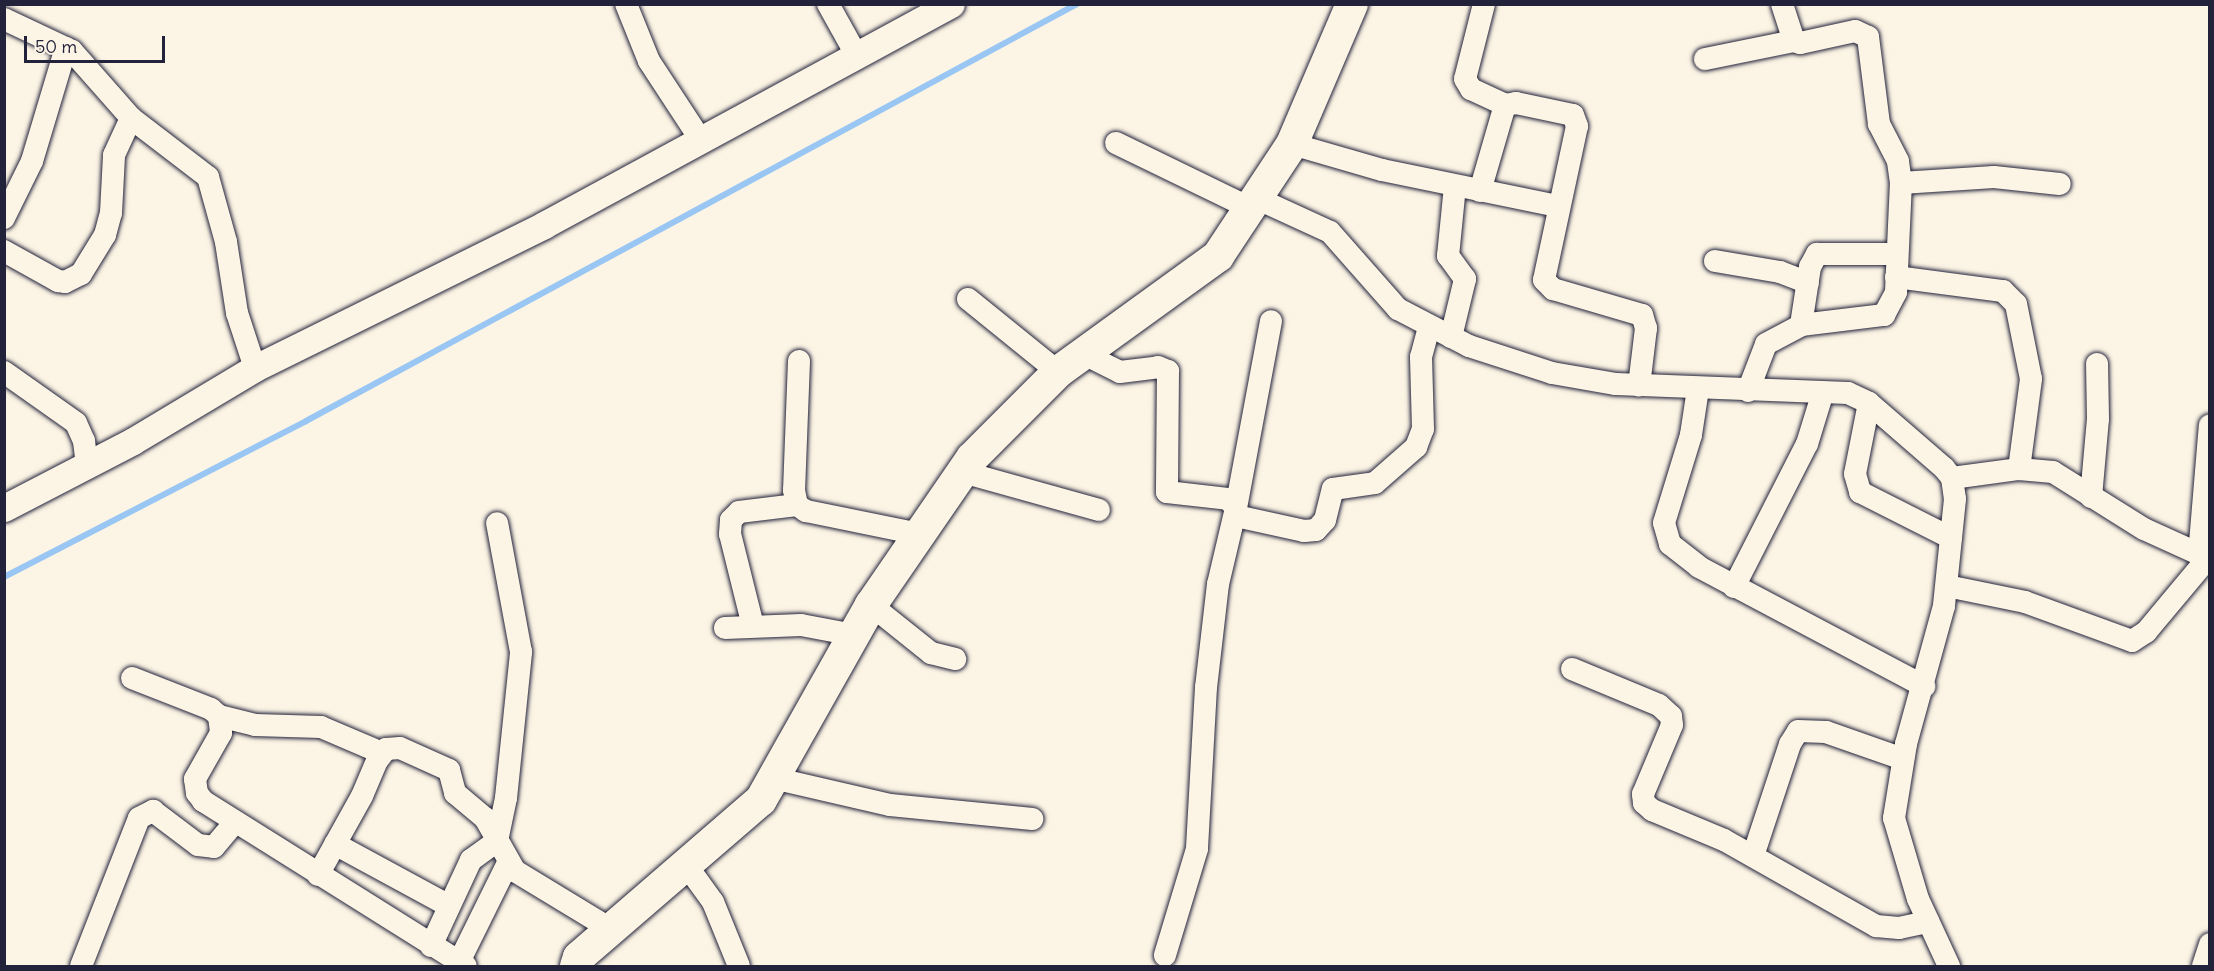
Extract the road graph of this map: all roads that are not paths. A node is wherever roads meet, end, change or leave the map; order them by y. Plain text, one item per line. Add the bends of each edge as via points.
1 (626, 4) edge
2 (828, 4) edge
3 (951, 4) edge
4 (1352, 4) edge
5 (1484, 4) edge
6 (1782, 4) edge
7 (4, 19) edge
8 (1794, 41) junction
9 (66, 48) junction
10 (857, 56) junction
11 (1705, 59) dead end
12 (1505, 105) junction
13 (131, 118) junction
14 (700, 139) junction
15 (1116, 143) dead end
16 (1292, 144) junction
17 (1901, 183) junction
18 (2060, 184) dead end
19 (1455, 186) junction
20 (1480, 191) junction
21 (1253, 203) junction
22 (1557, 207) junction
23 (4, 218) edge
24 (4, 251) edge
25 (1897, 254) junction
26 (1715, 261) dead end
27 (1896, 277) junction
28 (1808, 283) junction
29 (968, 299) dead end
30 (1271, 321) dead end
31 (1801, 325) junction
32 (1429, 327) junction
33 (1451, 337) junction
34 (1084, 354) junction
35 (799, 361) dead end
36 (2097, 364) dead end
37 (255, 368) junction
38 (4, 372) edge
39 (1058, 372) junction
40 (1639, 386) junction
41 (1698, 389) junction
42 (1748, 391) junction
43 (1823, 392) junction
44 (1869, 403) junction
45 (2210, 425) edge
46 (87, 465) junction
47 (2019, 469) junction
48 (963, 472) junction
49 (1952, 478) junction
50 (2091, 496) junction
51 (797, 506) junction
52 (4, 508) edge
53 (1099, 510) dead end
54 (1236, 512) junction
55 (496, 523) dead end
56 (920, 534) junction
57 (1951, 538) junction
58 (2205, 558) edge
59 (1947, 586) junction
60 (1734, 587) junction
61 (871, 605) junction
62 (753, 626) junction
63 (725, 628) dead end
64 (854, 635) junction
65 (955, 659) dead end
66 (1572, 669) dead end
67 (132, 678) dead end
68 (1924, 686) junction
69 (219, 716) junction
70 (382, 753) junction
71 (1903, 759) junction
72 (773, 778) junction
73 (1032, 819) dead end
74 (235, 822) junction
75 (497, 841) junction
76 (335, 844) junction
77 (1753, 856) junction
78 (508, 863) junction
79 (687, 866) junction
80 (318, 875) junction
81 (449, 906) junction
82 (1928, 922) junction
83 (612, 930) junction
84 (2210, 944) edge
85 (431, 946) junction
86 (1165, 955) dead end
87 (462, 964) edge
88 (81, 966) edge
89 (576, 966) edge
90 (739, 966) edge
91 (1949, 966) edge
92 (2203, 966) edge

1 - 14 street via 649,61
2 - 10 street
3 - 10 street
4 - 16 main road
5 - 12 street via 1465,79 1471,89
6 - 8 street
7 - 9 street
8 - 11 street
8 - 17 street via 1814,43 1855,32 1868,37 1879,124 1898,161
9 - 13 street
9 - 23 street via 32,161
10 - 14 street
12 - 20 street
12 - 22 street via 1566,112 1576,119
13 - 24 street via 114,155 111,213 105,234 81,274 58,281
13 - 37 street via 200,167 211,183 226,242 237,313
14 - 37 street via 544,225
15 - 21 street
16 - 19 street
16 - 21 main road
17 - 18 street via 1994,177
17 - 25 street
19 - 20 street
19 - 33 street via 1448,256 1465,279
20 - 22 street
21 - 32 street via 1330,232 1381,293 1398,309
21 - 34 main road via 1218,256
22 - 40 street via 1544,280 1553,289 1642,315 1646,328
25 - 27 street
25 - 28 street via 1824,251 1813,258
26 - 28 street via 1780,272
27 - 31 street via 1893,303 1884,315
27 - 47 street via 2003,291 2016,304 2031,379
28 - 31 street
29 - 39 street
30 - 54 street
31 - 42 street via 1767,344
32 - 33 street
32 - 54 street via 1421,357 1423,429 1416,447 1375,483 1333,489 1325,520 1316,530 1304,531
33 - 40 street via 1552,373
34 - 39 main road
34 - 54 street via 1120,372 1158,367 1168,371 1167,492 1228,499
35 - 51 street via 794,490
36 - 50 street via 2098,419
37 - 46 street
38 - 46 street via 76,423 84,441
39 - 48 main road
40 - 41 street
41 - 42 street
41 - 60 street via 1691,435 1666,513 1664,535 1681,556
42 - 43 street
43 - 44 street via 1848,393
43 - 60 street via 1806,444
44 - 49 street
44 - 57 street via 1855,474 1860,492
45 - 58 street
46 - 52 street
47 - 49 street
47 - 50 street via 2053,472
48 - 53 street
48 - 56 main road
49 - 57 street via 1955,499
50 - 58 street via 2144,529
51 - 56 street
51 - 62 street via 740,512 731,520 730,534
54 - 86 street via 1221,569 1212,636 1197,849
55 - 75 street via 521,652 515,727
56 - 61 main road
57 - 59 street
58 - 59 street via 2146,632 2132,640 2025,602
59 - 68 street
60 - 68 street
61 - 64 main road
61 - 65 street via 931,653
62 - 63 street
62 - 64 street via 801,625
64 - 72 main road
66 - 77 street via 1659,705 1671,716 1672,725 1645,788 1644,803
67 - 69 street via 211,709
68 - 71 street
69 - 70 street via 244,724 321,727
69 - 74 street via 221,733 195,785 203,801
70 - 75 street via 400,748 449,770 455,792 485,818
70 - 76 street
71 - 77 street via 1826,732 1798,731 1790,744
71 - 82 street via 1894,818
72 - 73 street via 890,804
72 - 79 main road via 761,800
74 - 80 street
74 - 88 street via 214,847 198,844 153,811 139,818
75 - 78 street
75 - 81 street via 471,860
76 - 80 street
76 - 81 street
77 - 82 street via 1876,926 1899,928
78 - 83 street
78 - 87 street
79 - 83 main road
79 - 90 street via 713,902
80 - 85 street
81 - 85 street
82 - 91 street
83 - 89 main road via 579,957
84 - 92 street
85 - 87 street

